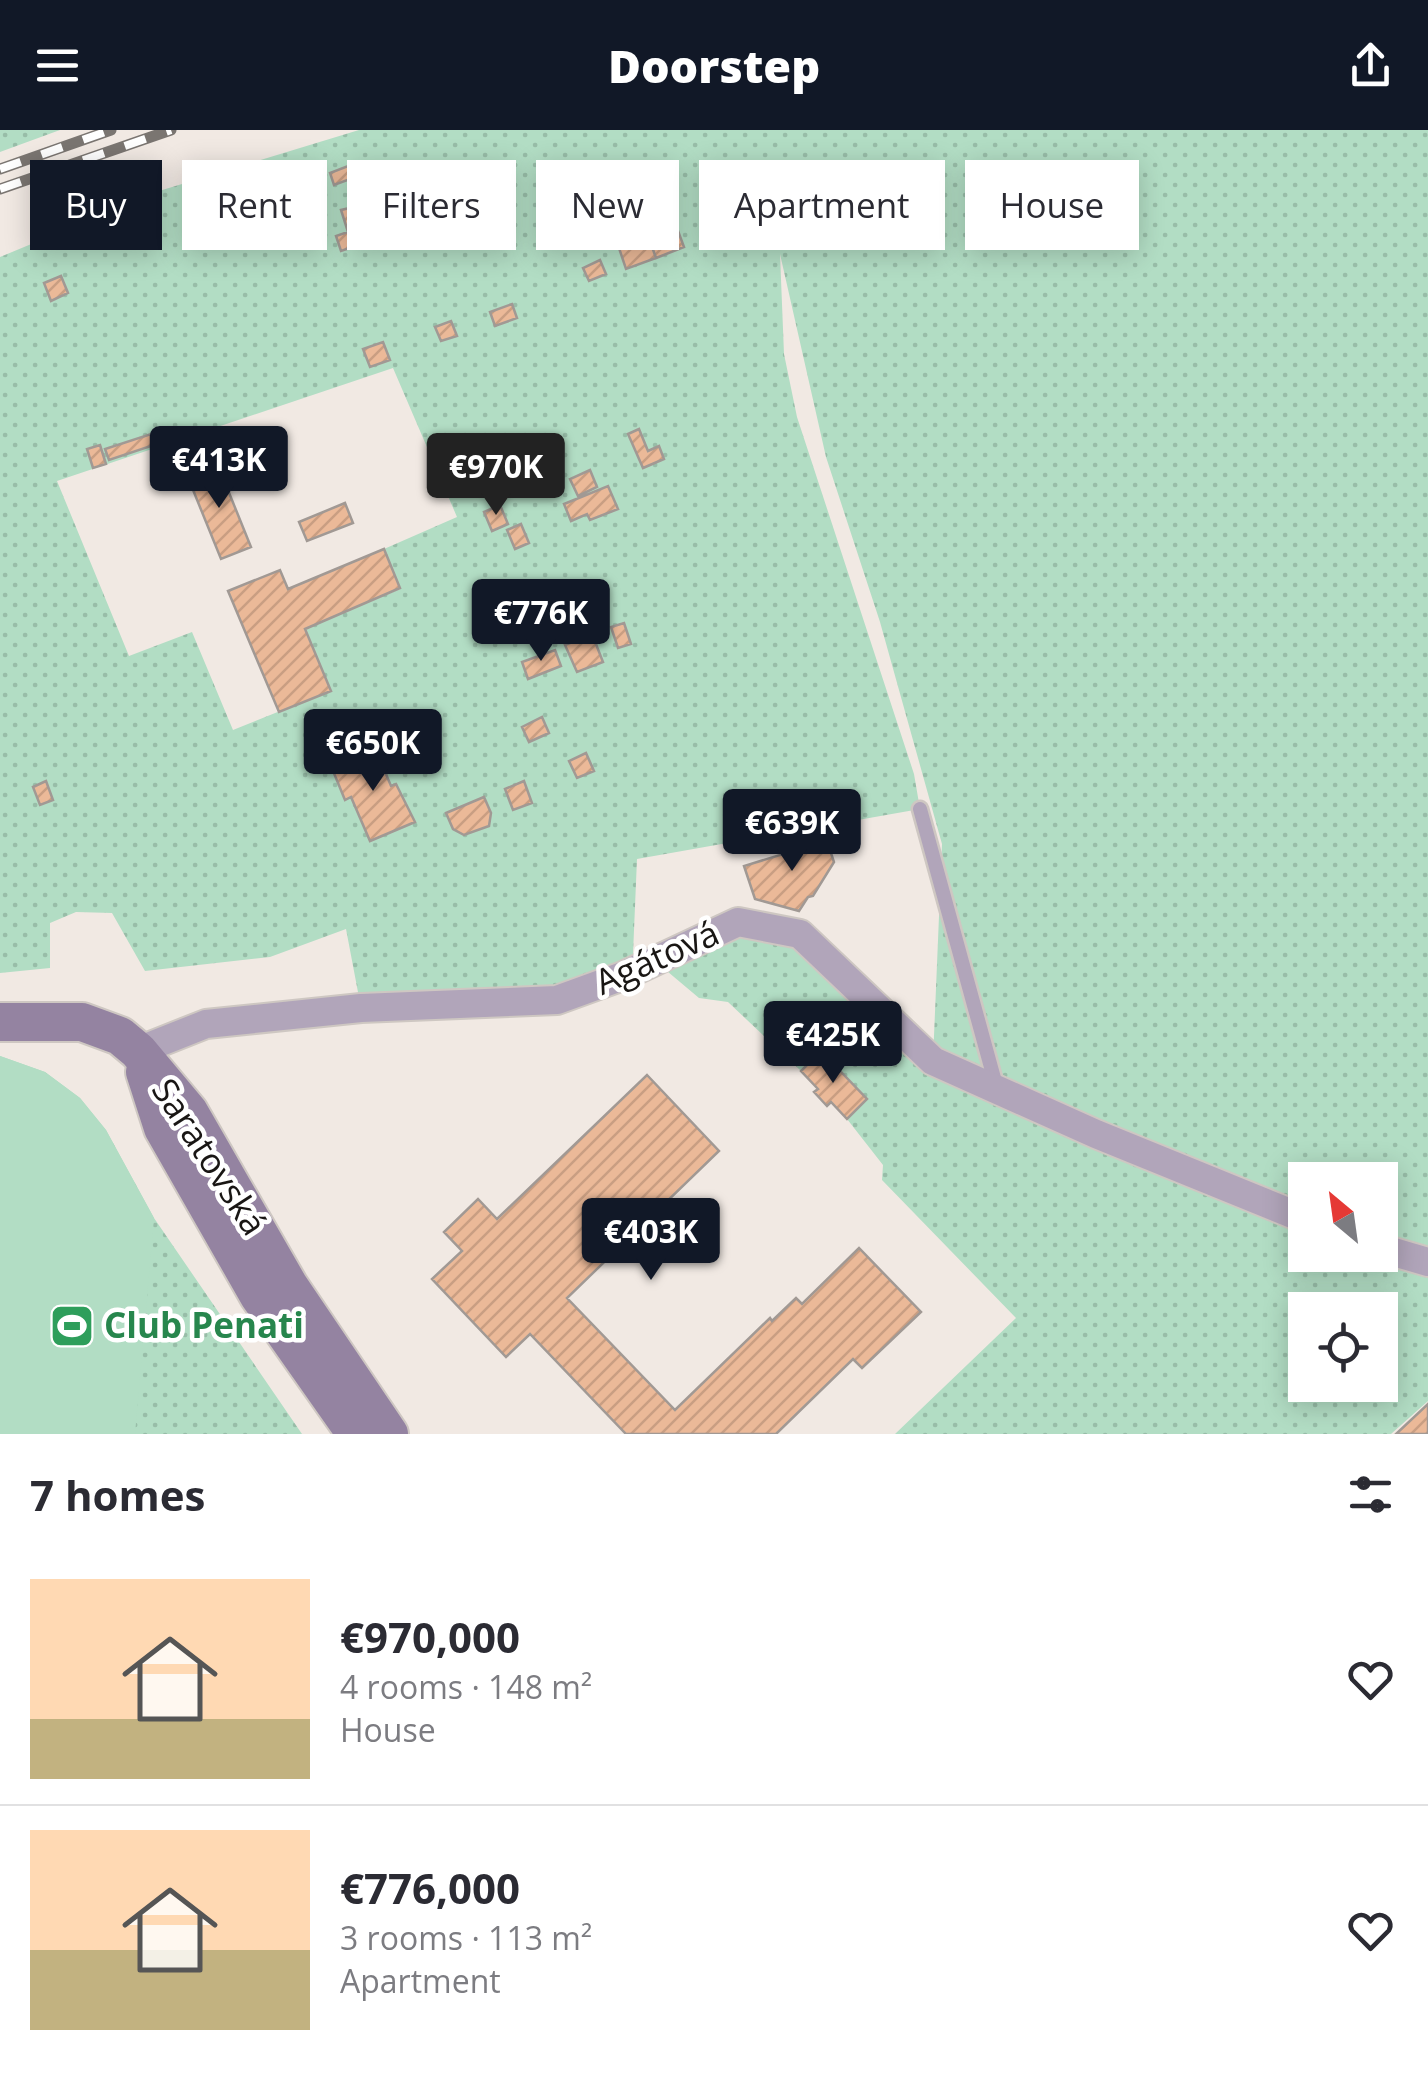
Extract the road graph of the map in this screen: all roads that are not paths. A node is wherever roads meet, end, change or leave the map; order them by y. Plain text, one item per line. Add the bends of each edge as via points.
1 (920, 809) dead end
2 (0, 1022) edge
3 (138, 1051) junction
4 (997, 1089) junction
5 (1288, 1212) edge
6 (1398, 1253) edge
7 (1428, 1262) edge
8 (356, 1434) edge
9 (389, 1434) edge

1 - 4 lane
2 - 3 main road via 82,1022 120,1036
3 - 4 street, Agátová via 206,1024 361,1008 557,1000 738,922 800,934 933,1061
3 - 8 main road, Saratovská via 163,1128 259,1296
3 - 9 main road, Saratovská via 189,1112 289,1286
4 - 5 street, Agátová
6 - 7 street

